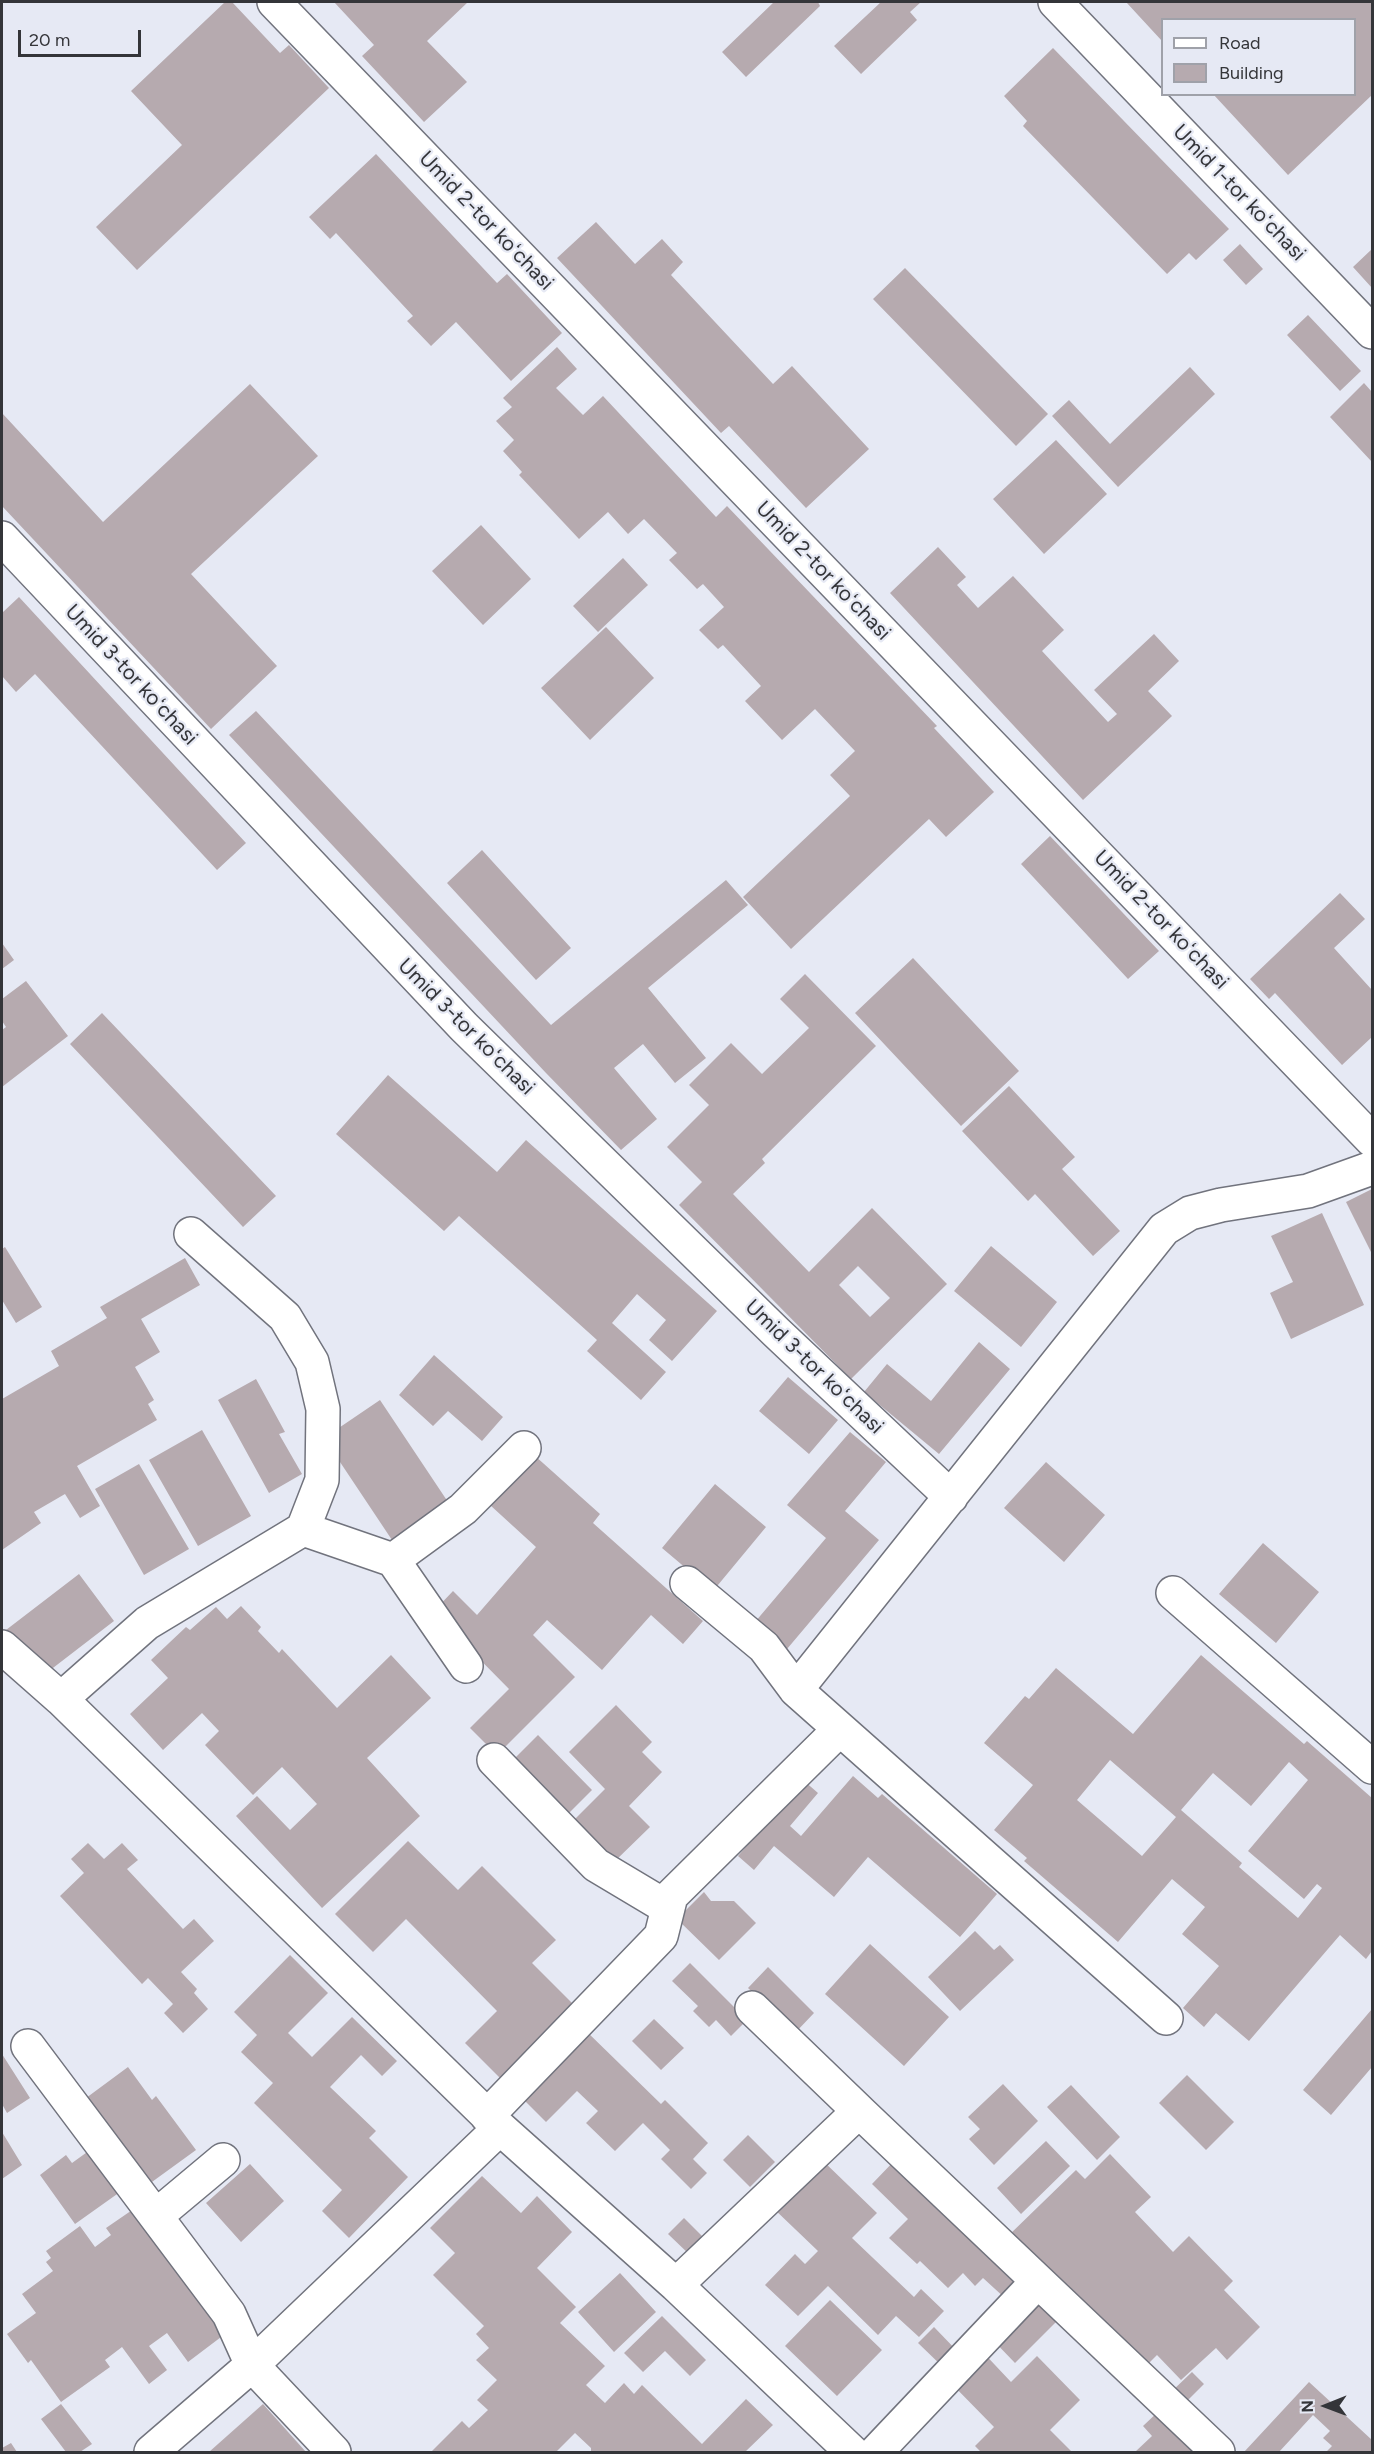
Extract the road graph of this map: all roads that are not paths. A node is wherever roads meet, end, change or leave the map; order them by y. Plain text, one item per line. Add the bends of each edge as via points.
1 (274, 2) edge
2 (1055, 2) edge
3 (1372, 332) edge
4 (2, 538) edge
5 (1372, 1140) edge
6 (1372, 1168) edge
7 (191, 1234) dead end
8 (524, 1448) dead end
9 (951, 1497) junction
10 (303, 1529) junction
11 (393, 1560) junction
12 (687, 1583) dead end
13 (1173, 1593) dead end
14 (2, 1647) edge
15 (466, 1666) dead end
16 (796, 1690) junction
17 (61, 1699) junction
18 (840, 1729) junction
19 (494, 1760) dead end
20 (1372, 1767) edge
21 (668, 1908) junction
22 (752, 2008) dead end
23 (1166, 2018) dead end
24 (28, 2046) dead end
25 (859, 2110) junction
26 (494, 2122) junction
27 (223, 2160) dead end
28 (156, 2216) junction
29 (1038, 2281) junction
30 (676, 2285) junction
31 (252, 2365) junction
32 (152, 2452) edge
33 (334, 2452) edge
34 (852, 2452) edge
35 (876, 2452) edge
36 (1218, 2452) edge

1 - 5 street, Umid 2-tor koʻchasi
2 - 3 street, Umid 1-tor koʻchasi
4 - 9 street, Umid 3-tor koʻchasi via 464,1027
6 - 9 street via 1308,1191 1190,1213 1164,1229
7 - 10 street via 285,1317 312,1362 323,1409 322,1480
8 - 11 street via 463,1509
9 - 16 street
10 - 11 street
10 - 17 street via 147,1623
11 - 15 street
12 - 16 street via 764,1647
13 - 20 street
14 - 17 street
16 - 18 street
17 - 26 street
18 - 21 street via 671,1896
18 - 23 street
19 - 21 street via 596,1865
21 - 26 street via 660,1936
22 - 25 street
24 - 28 street
25 - 29 street
25 - 30 street
26 - 30 street
26 - 31 street
27 - 28 street
28 - 31 street via 229,2314
29 - 35 street
29 - 36 street
30 - 34 street
31 - 32 street
31 - 33 street

